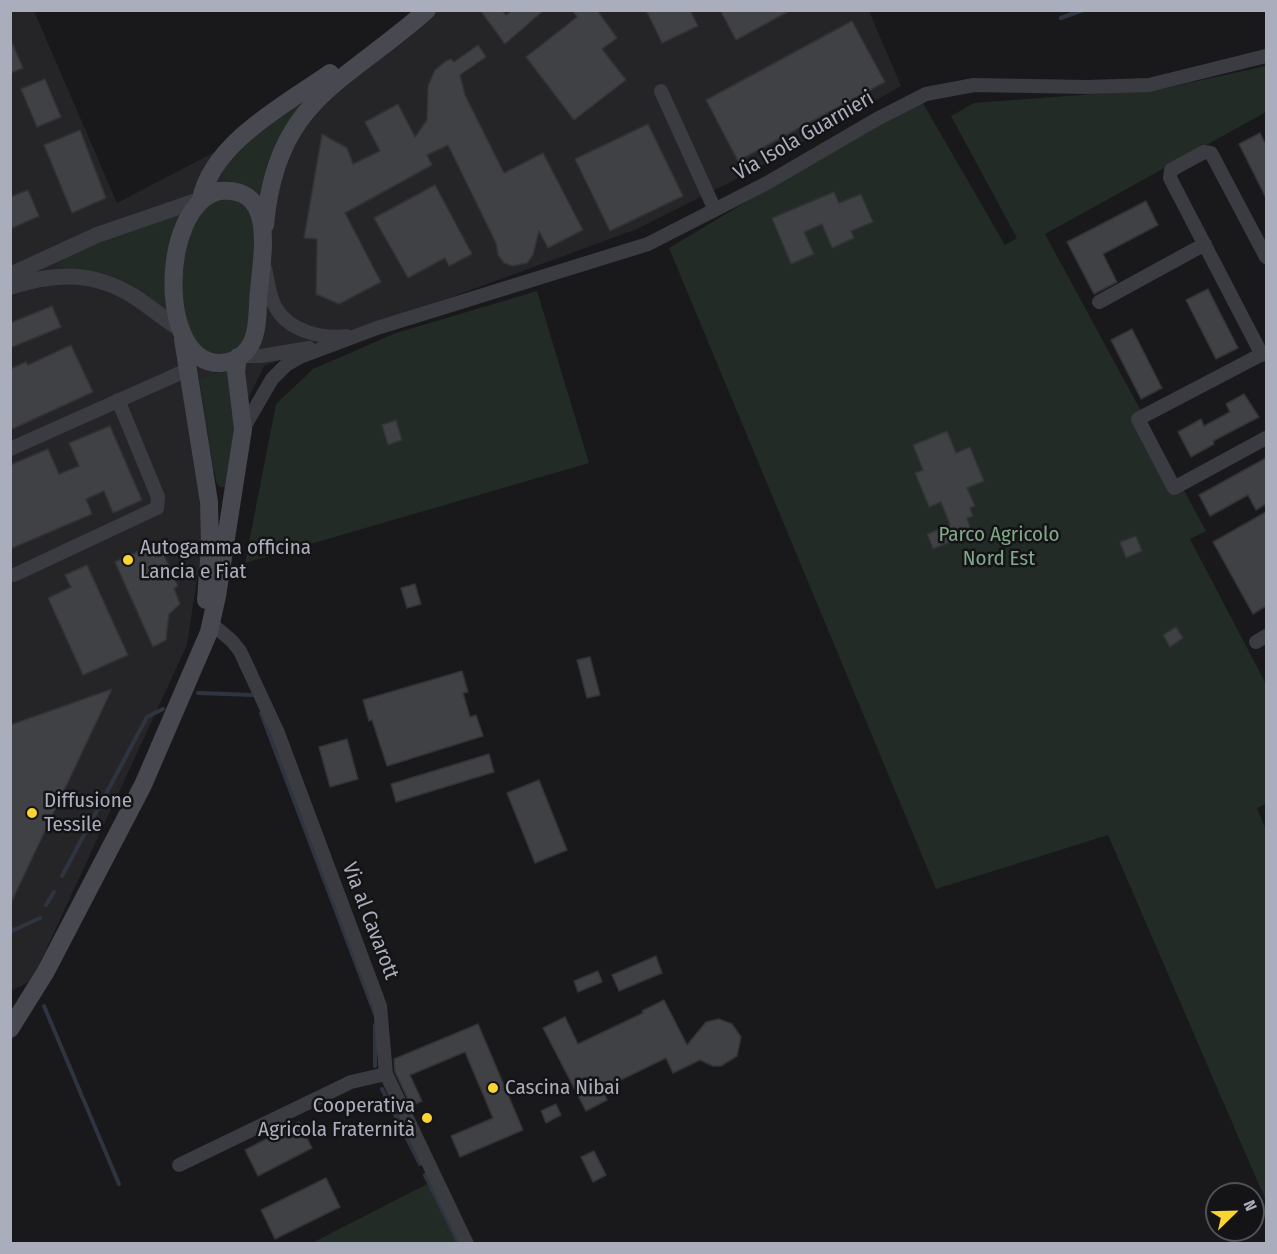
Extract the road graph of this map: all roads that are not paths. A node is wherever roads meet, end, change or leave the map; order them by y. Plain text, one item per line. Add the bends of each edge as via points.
1 (417, 10) edge
2 (427, 10) edge
3 (1266, 56) edge
4 (661, 91) dead end
5 (200, 200) junction
6 (715, 210) junction
7 (264, 236) junction
8 (1205, 244) junction
9 (262, 256) junction
10 (1266, 257) edge
11 (10, 275) edge
12 (10, 287) edge
13 (1099, 302) dead end
14 (377, 328) junction
15 (181, 330) junction
16 (342, 342) junction
17 (1264, 353) edge
18 (239, 357) junction
19 (187, 370) junction
20 (118, 400) junction
21 (243, 429) junction
22 (1266, 438) edge
23 (10, 449) edge
24 (14, 575) dead end
25 (212, 624) junction
26 (191, 679) junction
27 (45, 973) junction
28 (10, 1006) edge
29 (10, 1029) edge
30 (386, 1074) junction
31 (179, 1165) dead end
32 (467, 1244) edge

1 - 5 main road via 249,130 207,179
2 - 7 main road via 333,84 298,120 272,180
3 - 6 street, Via Isola Guarnieri via 1149,85 985,85 934,92 877,119
4 - 6 street
5 - 7 main road via 225,190 245,196 260,214
5 - 11 street via 97,235
5 - 15 main road via 187,218 176,257 174,292
6 - 14 street, Via Isola Guarnieri via 627,252
7 - 9 main road
8 - 10 street via 1169,172 1206,152 1213,156
8 - 13 street
8 - 17 street
9 - 14 street, Via Isola Guarnieri via 273,302 288,322 308,332 335,336
9 - 18 main road via 254,334
12 - 15 street via 52,276 96,279 128,293
14 - 16 street, Via Isola Guarnieri
15 - 18 main road via 189,347 205,360 224,363
15 - 19 main road
16 - 18 street, Via Isola Guarnieri
16 - 21 street, Via Isola Guarnieri via 300,357 280,371 264,390
17 - 22 street via 1138,418 1174,488
18 - 21 main road via 236,371
19 - 20 street
19 - 26 main road via 205,468 210,524 203,618
20 - 23 street
20 - 24 street via 158,497 157,508
21 - 25 main road
25 - 26 main road
25 - 30 street, Via al Cavarott via 240,651 278,733 380,1006
26 - 27 main road via 143,785
27 - 28 main road
27 - 29 main road
30 - 31 street via 351,1082
30 - 32 street, Via al Cavarott

